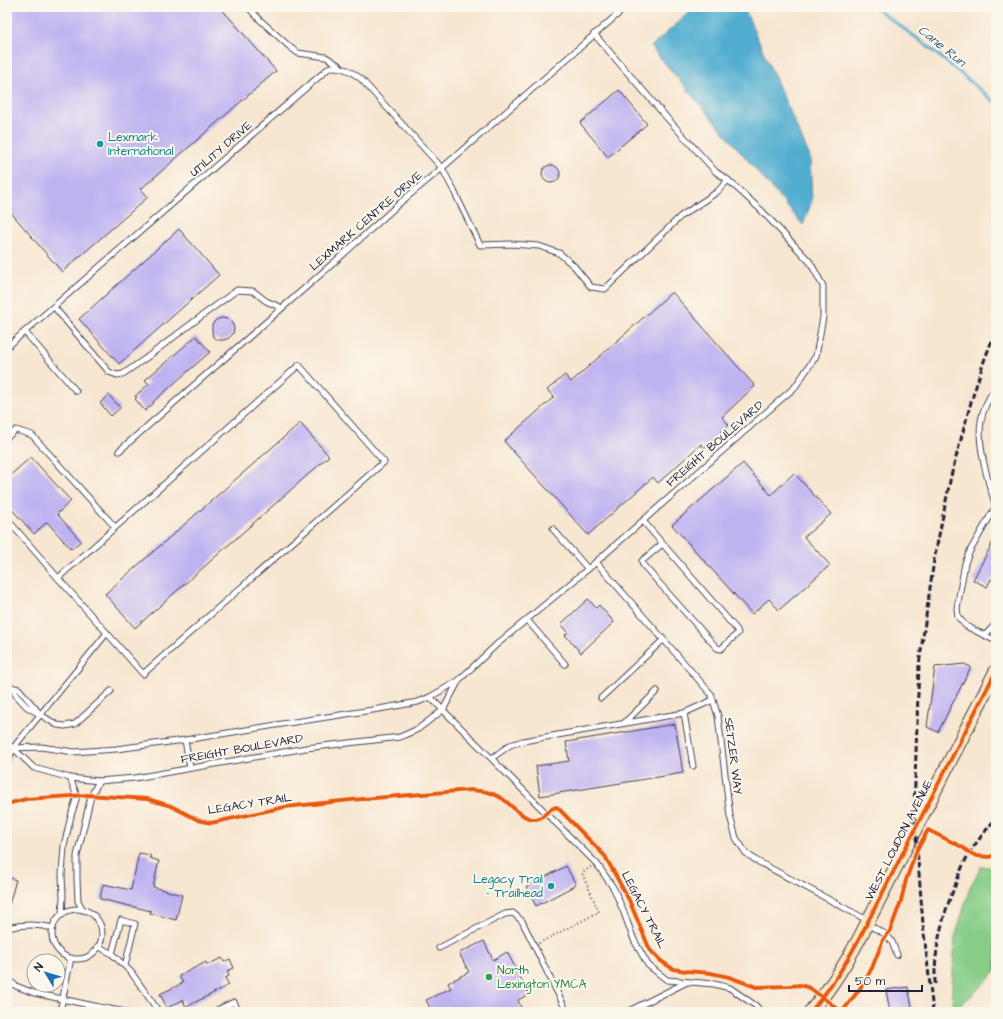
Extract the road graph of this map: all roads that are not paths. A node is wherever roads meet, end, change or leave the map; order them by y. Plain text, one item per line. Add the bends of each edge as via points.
1 (248, 7) edge
2 (626, 7) edge
3 (594, 34) junction
4 (345, 68) junction
5 (442, 168) junction
6 (728, 180) junction
7 (54, 307) junction
8 (282, 308) junction
9 (25, 332) junction
10 (7, 347) edge
11 (996, 387) edge
12 (76, 391) dead end
13 (7, 437) edge
14 (119, 451) dead end
15 (996, 506) edge
16 (7, 519) edge
17 (643, 521) junction
18 (116, 527) junction
19 (553, 528) dead end
20 (662, 544) junction
21 (596, 562) junction
22 (588, 569) junction
23 (58, 578) junction
24 (527, 620) junction
25 (996, 624) edge
26 (107, 633) junction
27 (985, 635) junction
28 (663, 640) junction
29 (996, 641) edge
30 (565, 664) dead end
31 (996, 671) edge
32 (458, 681) junction
33 (7, 684) edge
34 (657, 690) dead end
35 (112, 692) dead end
36 (430, 697) junction
37 (601, 698) dead end
38 (713, 700) junction
39 (443, 710) junction
40 (684, 713) junction
41 (41, 715) junction
42 (623, 724) junction
43 (185, 740) junction
44 (7, 744) edge
45 (13, 748) junction
46 (7, 752) edge
47 (492, 758) junction
48 (7, 766) edge
49 (693, 766) dead end
50 (190, 768) junction
51 (70, 778) junction
52 (99, 781) junction
53 (83, 910) junction
54 (62, 914) junction
55 (868, 922) junction
56 (7, 928) edge
57 (53, 928) junction
58 (98, 946) junction
59 (439, 948) dead end
60 (112, 954) junction
61 (897, 955) dead end
62 (71, 958) junction
63 (125, 966) junction
64 (7, 979) edge
65 (688, 982) junction
66 (63, 999) junction
67 (60, 1012) edge
68 (125, 1012) edge
69 (159, 1012) edge
70 (213, 1012) edge
71 (239, 1012) edge
72 (567, 1012) edge
73 (627, 1012) edge
74 (761, 1012) edge
75 (810, 1012) edge

1 - 4 lane via 282,41 298,53 326,57
2 - 3 lane, LEXMARK CENTRE DRIVE
3 - 5 lane, LEXMARK CENTRE DRIVE
3 - 6 lane, FREIGHT BOULEVARD via 716,172
4 - 5 lane via 361,79
4 - 7 lane, UTILITY DRIVE via 330,67
5 - 6 lane via 480,245 539,246 559,253 592,287 605,289 681,216 717,192
5 - 8 lane, LEXMARK CENTRE DRIVE
6 - 17 lane, FREIGHT BOULEVARD via 761,210 810,262 823,286 823,317 816,356 795,387
7 - 8 lane via 109,372 117,375 123,374 146,358 237,290 253,291 266,302
7 - 9 lane, UTILITY DRIVE
8 - 14 lane, LEXMARK CENTRE DRIVE
9 - 10 lane, UTILITY DRIVE
9 - 12 lane
11 - 15 lane via 988,399 981,420 980,438 984,467
13 - 18 lane via 16,430 32,435
15 - 27 lane via 965,563 957,608 958,617 966,626
16 - 23 lane
17 - 20 lane
17 - 21 lane, FREIGHT BOULEVARD
18 - 23 lane
18 - 26 lane via 299,365 384,462 143,674
19 - 22 lane
20 - 20 lane via 737,630 738,633 721,649 717,648 643,565 642,561
21 - 22 lane, FREIGHT BOULEVARD
21 - 28 lane, SETZER WAY
22 - 24 lane, FREIGHT BOULEVARD
23 - 26 lane
24 - 30 lane
24 - 32 lane, FREIGHT BOULEVARD
25 - 27 lane
26 - 41 lane
27 - 29 lane
28 - 37 lane
28 - 38 lane, SETZER WAY via 699,679
31 - 55 main road, WEST LOUDON AVENUE
32 - 36 lane, FREIGHT BOULEVARD
32 - 39 lane, FREIGHT BOULEVARD
33 - 41 lane via 19,689
34 - 42 lane
35 - 41 lane via 75,724 57,725
36 - 39 lane
36 - 43 lane, FREIGHT BOULEVARD via 418,702 379,709
38 - 40 lane
38 - 55 lane, SETZER WAY via 718,716 730,816 736,838 746,853
39 - 47 lane
39 - 50 lane, FREIGHT BOULEVARD via 418,729 400,737 306,748
40 - 42 lane
40 - 49 lane
41 - 45 lane
42 - 47 lane via 523,741 510,745
43 - 45 lane, FREIGHT BOULEVARD via 74,752 41,747
43 - 50 lane
44 - 45 lane
45 - 46 lane
45 - 48 lane
45 - 51 lane, FREIGHT BOULEVARD via 34,768
47 - 65 lane via 597,864 614,889 634,940 648,965 667,980
50 - 52 lane, FREIGHT BOULEVARD
51 - 52 lane, FREIGHT BOULEVARD
51 - 54 lane via 77,796 64,846
52 - 53 lane via 91,796 78,856 78,901
53 - 54 lane via 75,909
53 - 58 lane via 90,913 99,925 101,932
54 - 57 lane
55 - 61 lane, SETZER WAY via 887,935
55 - 75 main road, WEST LOUDON AVENUE via 836,978
56 - 57 lane via 16,925
57 - 62 lane via 56,948
58 - 60 lane
58 - 62 lane via 92,954 77,959
59 - 72 lane via 505,914 514,913 522,921
60 - 63 lane
60 - 63 lane via 121,920 135,924
62 - 66 lane
63 - 69 lane
64 - 66 lane via 16,986 34,993
65 - 73 lane
65 - 74 lane via 730,988
66 - 67 lane
66 - 68 lane
70 - 71 lane via 234,1002

